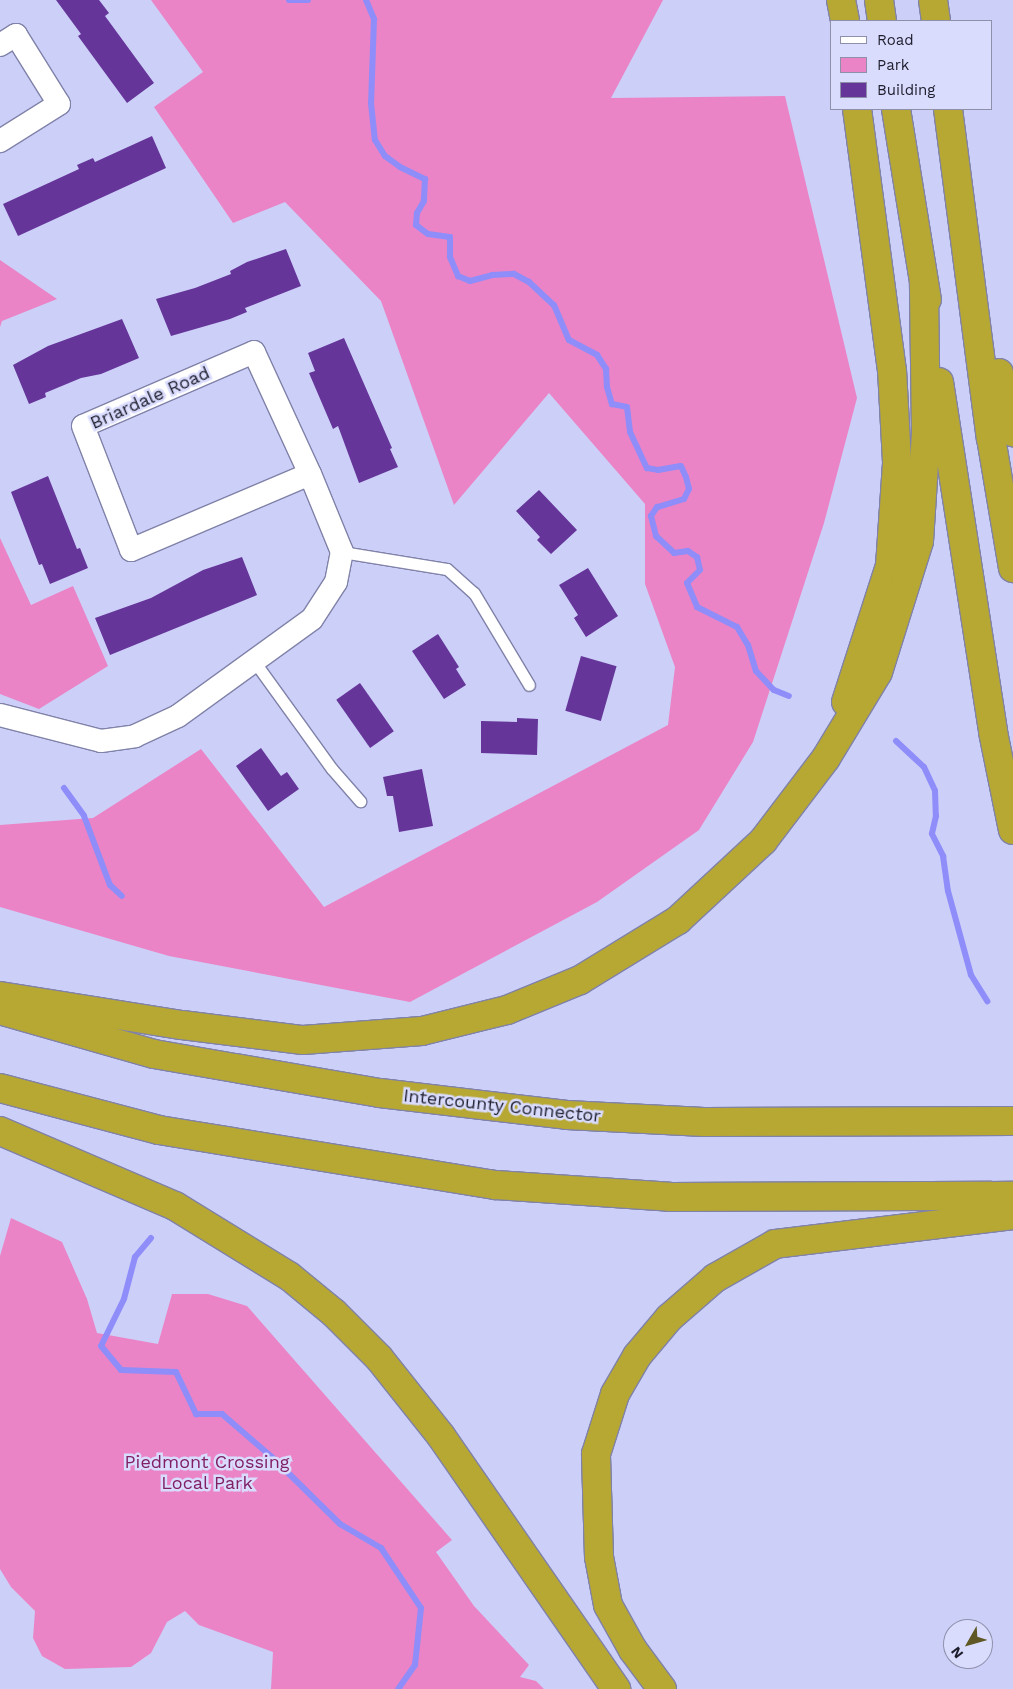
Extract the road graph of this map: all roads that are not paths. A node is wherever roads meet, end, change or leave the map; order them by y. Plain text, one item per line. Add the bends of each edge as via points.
1 (842, 0) edge
2 (879, 0) edge
3 (933, 0) edge
4 (845, 20) edge
5 (882, 20) edge
6 (936, 20) edge
7 (0, 44) edge
8 (857, 110) edge
9 (896, 110) edge
10 (948, 110) edge
11 (0, 141) edge
12 (965, 230) junction
13 (924, 284) junction
14 (1013, 432) edge
15 (310, 474) junction
16 (342, 552) junction
17 (1013, 568) edge
18 (254, 661) junction
19 (529, 685) dead end
20 (0, 714) edge
21 (826, 758) junction
22 (360, 801) dead end
23 (1013, 830) edge
24 (0, 996) edge
25 (0, 1011) edge
26 (0, 1088) edge
27 (1009, 1121) edge
28 (0, 1131) edge
29 (1013, 1196) edge
30 (1013, 1215) edge
31 (616, 1689) edge
32 (662, 1689) edge

1 - 4 highway
2 - 5 highway
3 - 6 highway
7 - 11 street via 16,35 59,104
8 - 21 highway via 892,371 897,462 890,566
9 - 13 highway
10 - 12 highway
12 - 14 highway
12 - 17 highway via 991,438
13 - 21 highway via 926,434 919,541 878,672
13 - 23 highway via 993,732
15 - 15 street, Briardale Road via 131,550 83,426 254,352
15 - 16 street, Briardale Road
16 - 18 street via 336,582 312,619
16 - 19 lane via 447,569 474,593
18 - 20 street via 178,716 135,736 101,741
18 - 22 lane via 332,769
21 - 24 highway via 763,842 678,920 580,980 507,1010 422,1031 304,1040 182,1025
25 - 27 highway, Intercounty Connector via 154,1054 380,1094 567,1115 704,1122
26 - 29 highway via 159,1130 496,1185 670,1197
28 - 31 highway via 175,1206 289,1276 334,1313 379,1358 441,1436
30 - 32 highway via 775,1244 715,1278 669,1318 637,1356 615,1394 596,1454 599,1557 608,1605 633,1650

